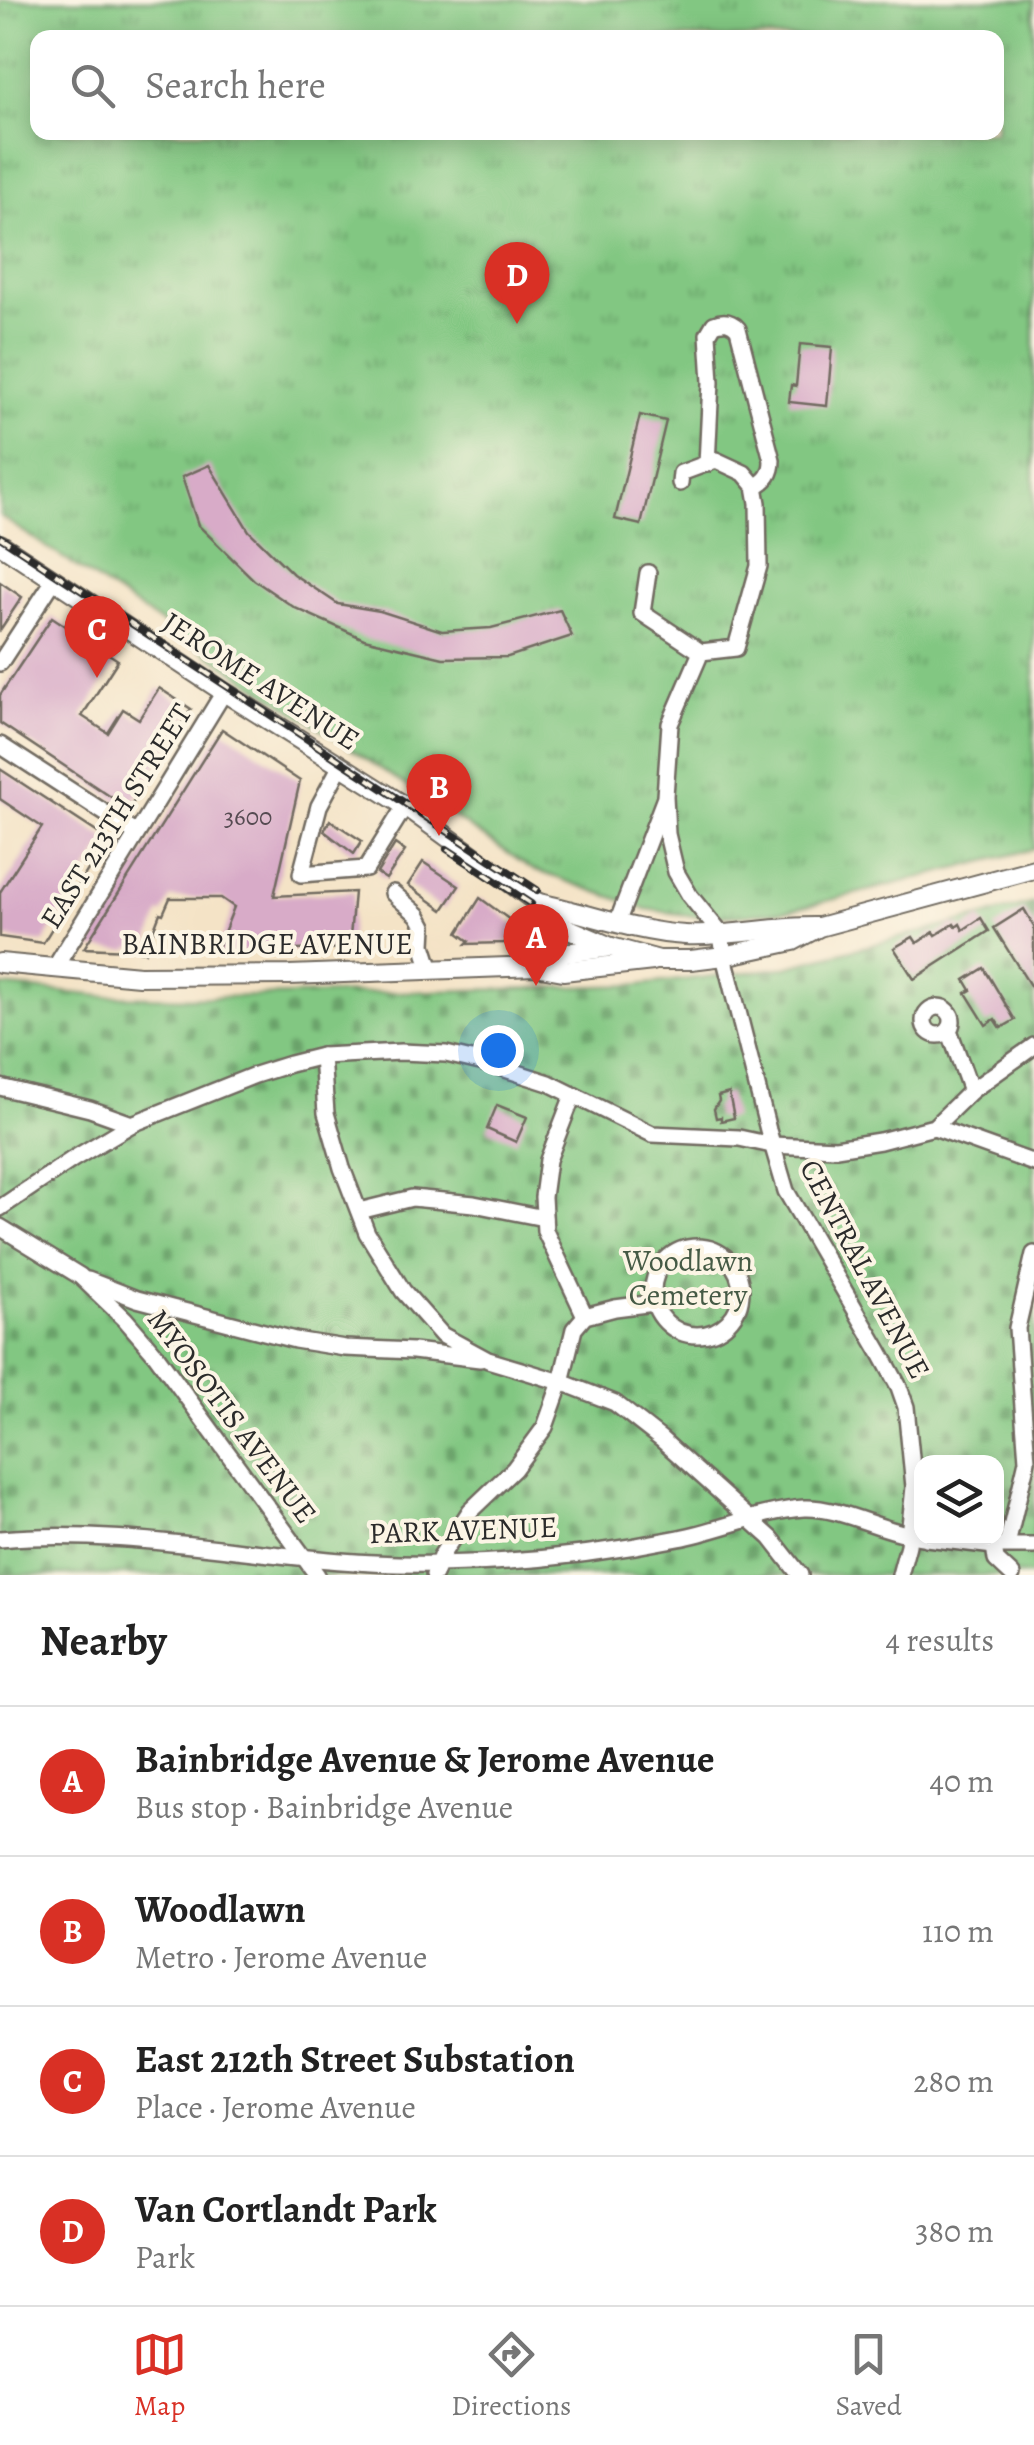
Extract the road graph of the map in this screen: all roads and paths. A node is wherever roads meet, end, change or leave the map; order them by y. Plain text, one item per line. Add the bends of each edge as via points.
1 (706, 464) junction
2 (680, 483) dead end
3 (755, 486) junction
4 (0, 544) edge
5 (648, 573) dead end
6 (54, 580) junction
7 (701, 652) junction
8 (0, 663) edge
9 (224, 692) junction
10 (0, 745) edge
11 (340, 765) junction
12 (665, 796) junction
13 (405, 806) junction
14 (136, 833) junction
15 (1034, 869) edge
16 (393, 893) dead end
17 (538, 903) junction
18 (618, 923) junction
19 (819, 927) junction
20 (721, 934) junction
21 (611, 947) junction
22 (724, 956) junction
23 (659, 960) junction
24 (0, 962) edge
25 (534, 966) junction
26 (54, 968) junction
27 (432, 970) junction
28 (949, 1030) dead end
29 (1034, 1046) edge
30 (322, 1056) junction
31 (0, 1087) edge
32 (971, 1091) junction
33 (573, 1095) junction
34 (132, 1124) junction
35 (934, 1127) junction
36 (772, 1145) junction
37 (1034, 1162) edge
38 (0, 1208) edge
39 (359, 1211) junction
40 (544, 1218) junction
41 (0, 1226) edge
42 (1034, 1254) edge
43 (80, 1276) junction
44 (654, 1303) junction
45 (585, 1316) junction
46 (488, 1360) junction
47 (1027, 1360) edge
48 (561, 1382) junction
49 (914, 1487) edge
50 (750, 1520) junction
51 (914, 1536) edge
52 (0, 1539) edge
53 (915, 1545) edge
54 (992, 1545) edge
55 (1001, 1546) junction
56 (1034, 1546) edge
57 (306, 1559) junction
58 (436, 1570) edge
59 (317, 1575) edge
60 (800, 1575) edge
61 (900, 1575) edge
62 (1012, 1575) edge

1 - 2 street via 681,474
1 - 3 street via 716,460 744,472
1 - 3 street via 708,334 726,321 738,329 772,460 771,472
3 - 7 street via 759,566 736,648
4 - 6 main road, JEROME AVENUE
5 - 7 street via 642,614
6 - 8 street
6 - 9 main road, JEROME AVENUE
7 - 12 street via 670,724
9 - 11 main road, JEROME AVENUE
9 - 14 street, EAST 213TH STREET
10 - 14 street
11 - 13 main road, JEROME AVENUE
11 - 13 street via 319,806 301,874 366,869
12 - 18 street
12 - 20 street via 676,872
13 - 17 main road, JEROME AVENUE
14 - 26 street, EAST 213TH STREET
15 - 19 main road, JEROME AVENUE
16 - 27 street via 424,926
17 - 18 main road, JEROME AVENUE
17 - 21 main road, JEROME AVENUE via 560,925
18 - 20 main road, JEROME AVENUE via 660,933
18 - 21 main road
19 - 20 main road, JEROME AVENUE
19 - 22 main road, JEROME AVENUE via 793,941
20 - 22 street, CENTRAL AVENUE
21 - 23 main road, JEROME AVENUE
21 - 25 main road, BAINBRIDGE AVENUE via 558,954
22 - 23 main road, JEROME AVENUE
22 - 36 street, CENTRAL AVENUE
23 - 25 main road, BAINBRIDGE AVENUE via 562,971
24 - 26 main road, BAINBRIDGE AVENUE
25 - 27 main road, BAINBRIDGE AVENUE
26 - 27 main road, BAINBRIDGE AVENUE via 139,976
28 - 32 street
29 - 32 street
30 - 33 street via 446,1054
30 - 34 street via 255,1074
30 - 39 street via 326,1114
31 - 34 street
32 - 35 street
33 - 36 street via 652,1134
33 - 40 street via 548,1160
34 - 38 street
35 - 36 street via 836,1148
35 - 37 street
36 - 49 street, CENTRAL AVENUE via 786,1190 903,1397
39 - 40 street via 412,1198
39 - 46 street via 404,1291 442,1335
40 - 45 street
41 - 43 street, MYOSOTIS AVENUE
42 - 47 street via 1017,1328
43 - 46 street via 295,1340
43 - 57 street, MYOSOTIS AVENUE via 156,1355
44 - 44 street via 656,1273 678,1251 717,1252 738,1274 739,1304 711,1333 680,1333
44 - 45 street
45 - 48 street via 574,1329
46 - 48 street
47 - 55 street via 1027,1460
48 - 50 street via 614,1403
48 - 58 street via 545,1427 470,1511
50 - 51 street, PARK AVENUE via 807,1508
50 - 58 street, PARK AVENUE via 615,1550
50 - 60 street
52 - 57 street, PARK AVENUE via 65,1536
53 - 61 street, CENTRAL AVENUE
54 - 55 street, PARK AVENUE
55 - 56 street, PARK AVENUE
55 - 62 street via 996,1560
57 - 58 street, PARK AVENUE
57 - 59 street, MYOSOTIS AVENUE

